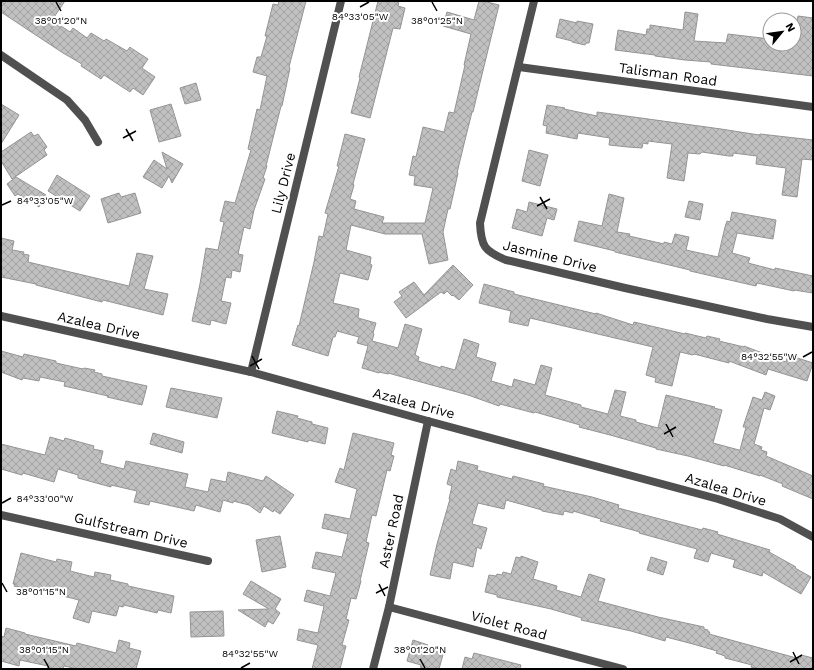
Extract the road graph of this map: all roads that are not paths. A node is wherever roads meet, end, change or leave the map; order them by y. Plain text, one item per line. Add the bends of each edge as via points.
1 (341, 1) edge
2 (534, 1) edge
3 (1, 55) edge
4 (519, 67) junction
5 (813, 107) edge
6 (98, 142) dead end
7 (1, 316) edge
8 (813, 327) edge
9 (251, 372) junction
10 (428, 421) junction
11 (1, 515) edge
12 (813, 537) edge
13 (208, 561) dead end
14 (389, 607) junction
15 (373, 669) edge
16 (623, 669) edge

1 - 9 street, Lily Drive
2 - 4 street, Jasmine Drive
3 - 6 street via 67,100 86,120
4 - 5 street, Talisman Road
4 - 8 street, Jasmine Drive via 480,223 480,237 484,247 493,255 640,291
7 - 9 street, Azalea Drive
9 - 10 street, Azalea Drive
10 - 12 street, Azalea Drive via 718,499 780,519
10 - 14 street, Aster Road
11 - 13 street, Gulfstream Drive
14 - 15 street, Aster Road
14 - 16 street, Violet Road

